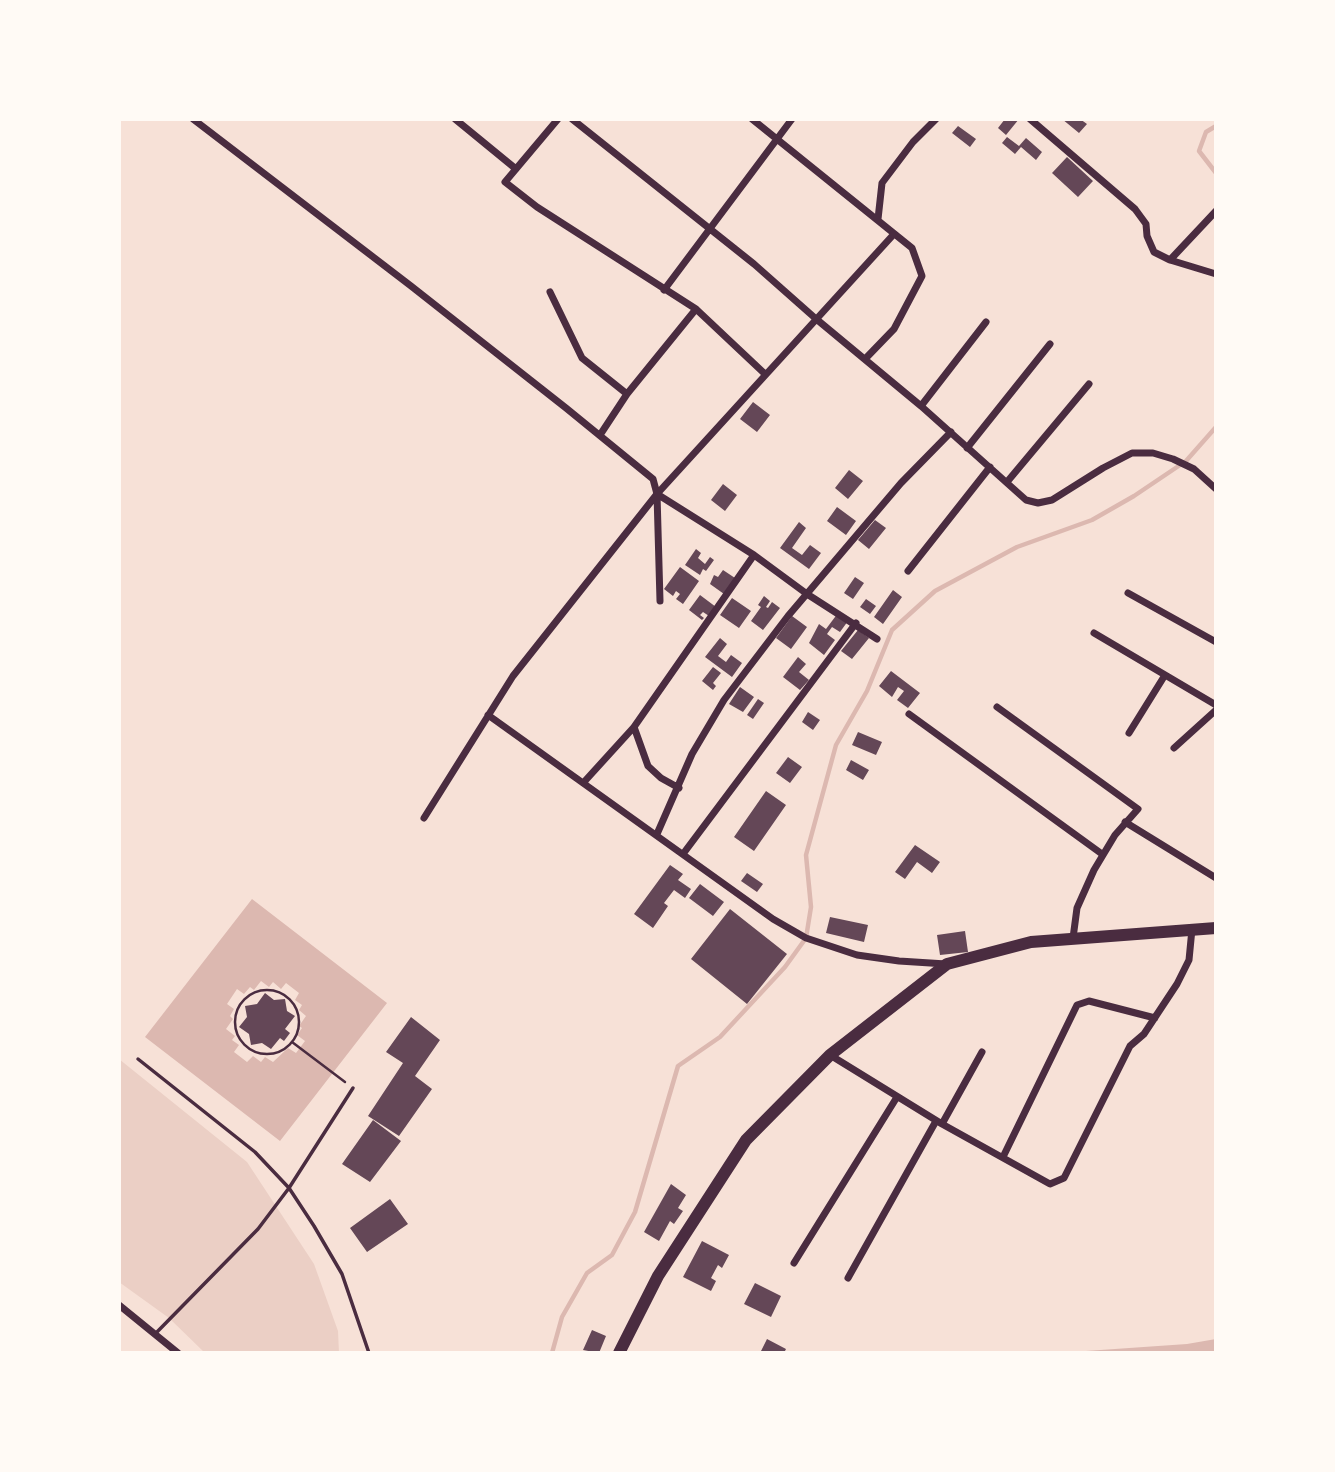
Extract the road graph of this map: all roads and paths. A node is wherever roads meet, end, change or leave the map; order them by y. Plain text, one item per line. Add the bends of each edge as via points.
1 (193, 119) edge
2 (455, 119) edge
3 (558, 119) edge
4 (572, 119) edge
5 (752, 119) edge
6 (792, 119) edge
7 (936, 119) edge
8 (1030, 119) edge
9 (777, 139) junction
10 (516, 169) junction
11 (1216, 211) edge
12 (878, 219) junction
13 (711, 229) junction
14 (894, 234) junction
15 (1170, 260) junction
16 (1216, 274) edge
17 (664, 290) junction
18 (550, 292) dead end
19 (696, 309) junction
20 (815, 318) junction
21 (986, 322) dead end
22 (1050, 344) dead end
23 (866, 358) junction
24 (765, 374) junction
25 (1089, 384) dead end
26 (628, 394) junction
27 (921, 406) junction
28 (951, 432) junction
29 (600, 435) junction
30 (967, 448) junction
31 (990, 467) junction
32 (1007, 482) junction
33 (1216, 489) edge
34 (657, 494) junction
35 (754, 555) junction
36 (908, 571) dead end
37 (1128, 593) dead end
38 (807, 594) junction
39 (660, 601) dead end
40 (856, 624) junction
41 (1094, 634) dead end
42 (877, 639) dead end
43 (1216, 642) edge
44 (1165, 675) junction
45 (997, 707) dead end
46 (1216, 708) edge
47 (909, 714) dead end
48 (488, 715) junction
49 (634, 727) junction
50 (1129, 733) dead end
51 (1174, 748) dead end
52 (583, 782) junction
53 (679, 788) junction
54 (425, 818) dead end
55 (1125, 822) junction
56 (657, 834) junction
57 (1102, 853) junction
58 (683, 854) junction
59 (1216, 878) edge
60 (1216, 928) edge
61 (1192, 929) junction
62 (1073, 938) junction
63 (947, 964) junction
64 (1155, 1017) junction
65 (292, 1042) junction
66 (982, 1052) dead end
67 (830, 1055) junction
68 (138, 1059) dead end
69 (353, 1088) joint
70 (897, 1097) junction
71 (939, 1123) junction
72 (1003, 1157) junction
73 (289, 1188) junction
74 (794, 1263) dead end
75 (848, 1278) dead end
76 (119, 1304) edge
77 (156, 1333) junction
78 (178, 1353) edge
79 (369, 1353) edge
80 (619, 1353) edge

1 - 29 street
2 - 10 street
3 - 10 street
4 - 13 street
5 - 9 street
6 - 9 street
7 - 12 street via 882,183
8 - 15 street via 1135,209 1146,224 1154,252
9 - 12 street
9 - 13 street
10 - 17 street via 505,182
11 - 15 street
12 - 14 street
13 - 17 street
13 - 20 street
14 - 20 street
14 - 23 street via 912,248 922,276 894,328
15 - 16 street
17 - 19 street
18 - 26 street via 582,358
19 - 24 street
19 - 26 street
20 - 23 street
20 - 24 street
21 - 27 street
22 - 30 street
23 - 27 street
24 - 34 street
25 - 32 street
26 - 29 street
27 - 28 street
28 - 30 street
28 - 38 street
29 - 34 street via 653,479
30 - 31 street
31 - 32 street
31 - 36 street
32 - 33 street via 1026,500 1038,503 1052,500 1132,453 1153,453 1194,469
34 - 35 street
34 - 39 street
34 - 48 street via 513,676
35 - 38 street
35 - 49 street
37 - 43 street
38 - 40 street
38 - 53 street via 724,700 692,754
40 - 42 street
40 - 58 street
41 - 44 street
44 - 46 street
44 - 50 street
45 - 55 street via 1138,809
46 - 51 street
47 - 57 street
48 - 52 street
48 - 54 street
49 - 52 street
49 - 53 street via 648,766
52 - 56 street
53 - 56 street
55 - 57 street
55 - 59 street
56 - 58 street
57 - 62 street via 1077,908
58 - 63 street via 806,938 857,956
60 - 61 main road
61 - 62 main road
61 - 64 street via 1189,960
62 - 63 main road via 1031,942
63 - 67 main road
64 - 72 street via 1089,1001 1077,1005
64 - 72 street via 1130,1046 1063,1178 1050,1184
65 - 65 path via 299,1022 284,995 264,990 238,1007 235,1028 245,1046 264,1054
65 - 69 path
66 - 71 street
67 - 70 street
67 - 80 main road via 746,1140 658,1276
68 - 73 lane via 255,1152
69 - 73 lane
70 - 71 street
70 - 74 street
71 - 72 street
71 - 75 street
73 - 77 lane via 258,1229
73 - 79 lane via 342,1274
76 - 77 street
77 - 78 street

